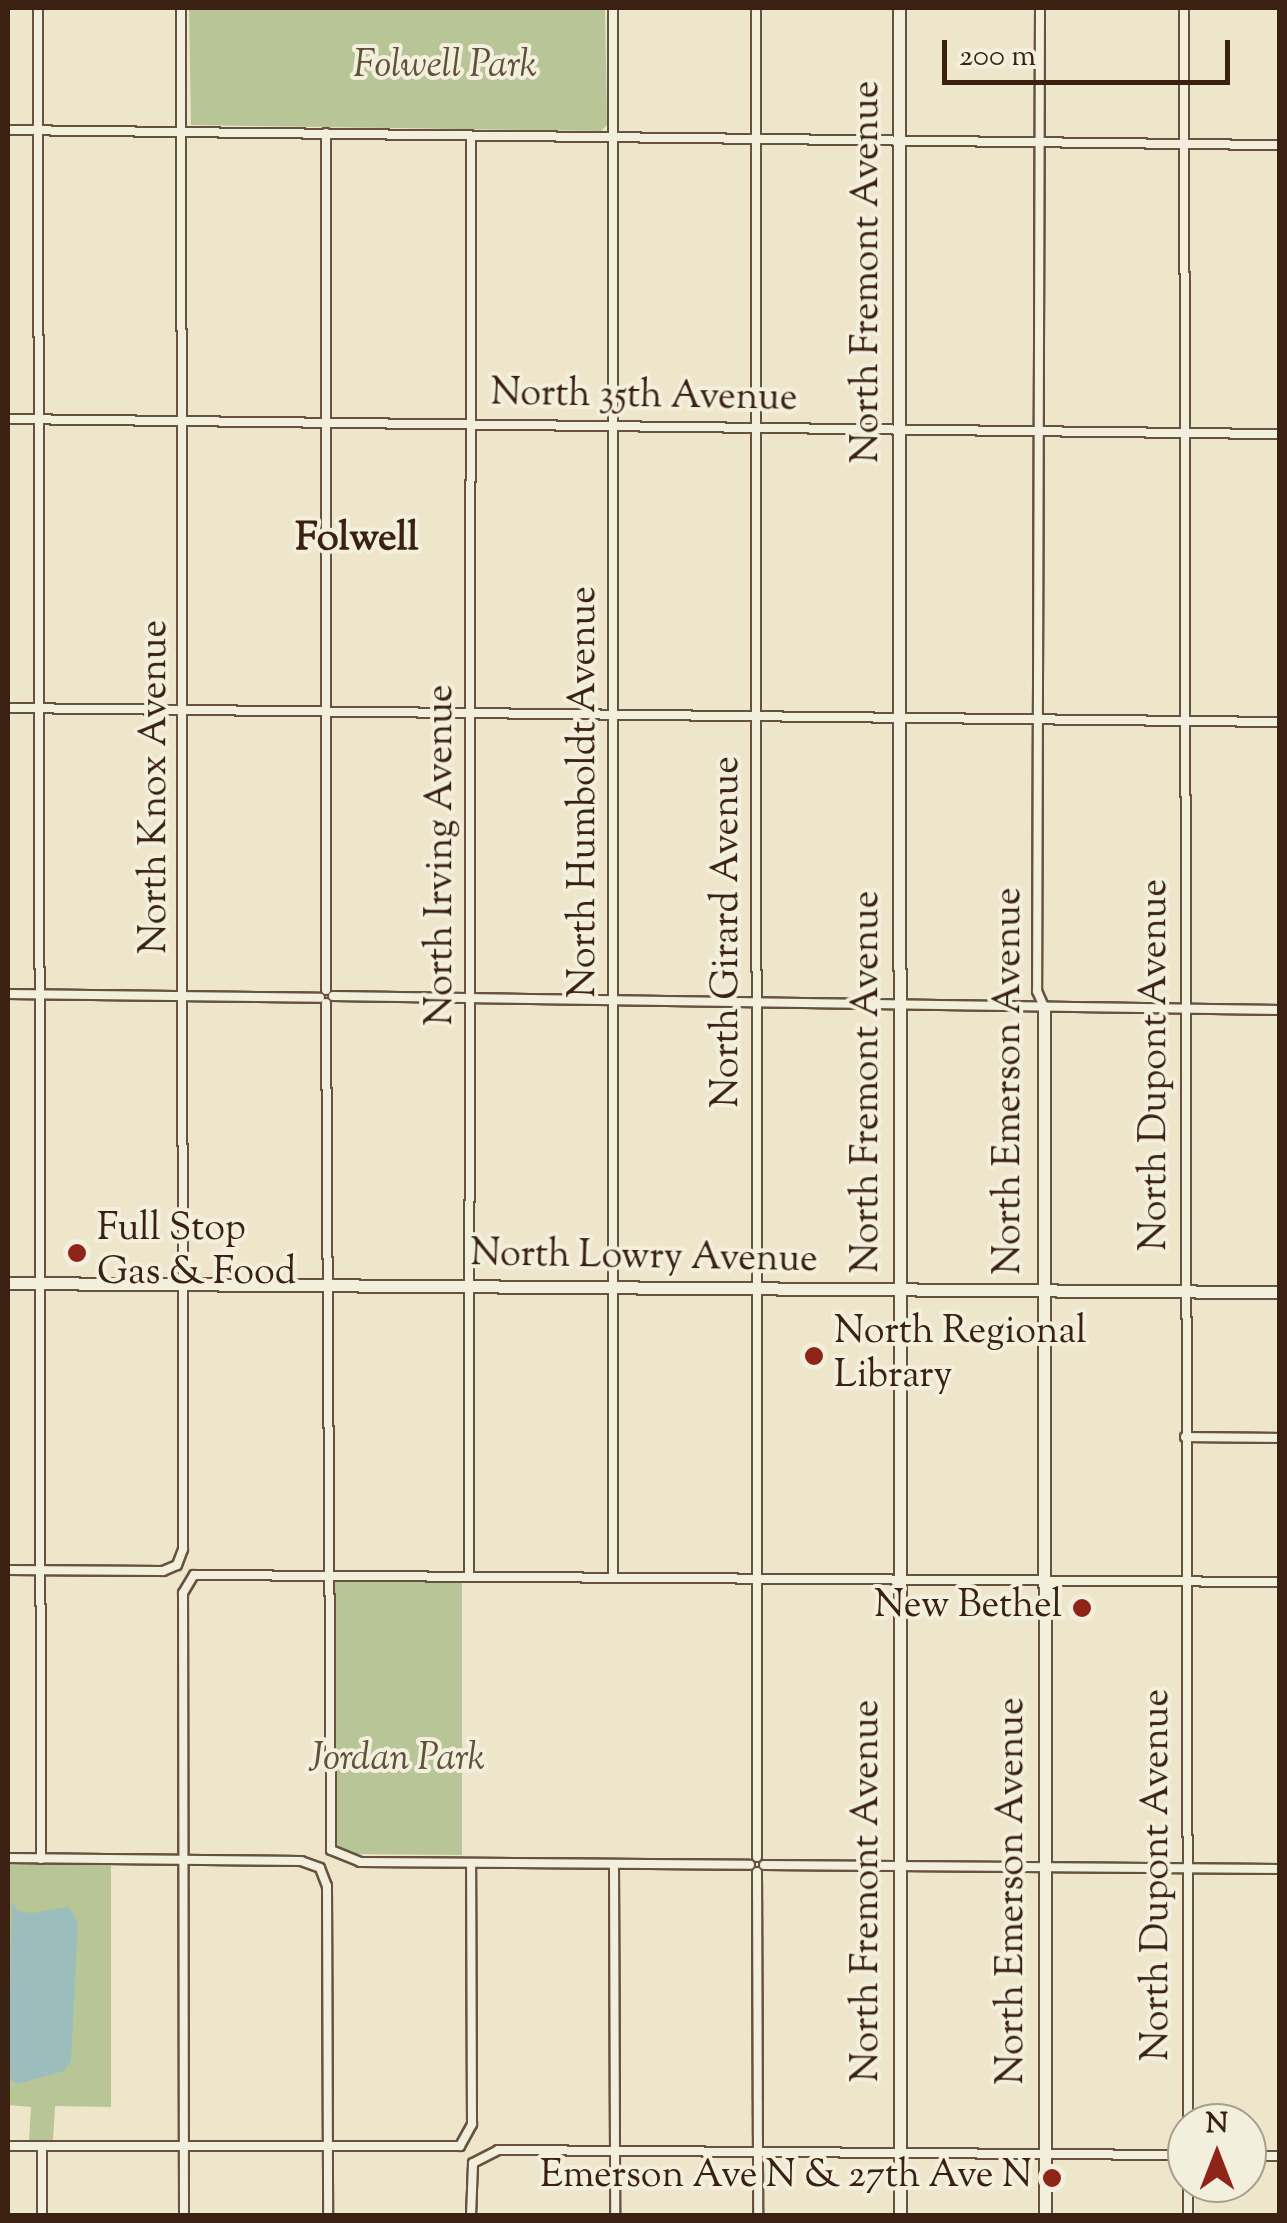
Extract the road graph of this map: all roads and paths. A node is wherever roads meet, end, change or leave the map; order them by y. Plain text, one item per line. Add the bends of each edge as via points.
1 (38, 8) edge
2 (181, 8) edge
3 (613, 8) edge
4 (756, 8) edge
5 (898, 8) edge
6 (1040, 8) edge
7 (1184, 8) edge
8 (8, 130) edge
9 (39, 130) junction
10 (182, 132) junction
11 (326, 133) junction
12 (470, 136) junction
13 (614, 139) junction
14 (758, 140) junction
15 (899, 142) junction
16 (1042, 143) junction
17 (1185, 144) junction
18 (1280, 145) edge
19 (8, 420) edge
20 (40, 420) junction
21 (184, 421) junction
22 (328, 422) junction
23 (470, 422) junction
24 (614, 426) junction
25 (757, 427) junction
26 (900, 429) junction
27 (1042, 430) junction
28 (1185, 433) junction
29 (1280, 434) edge
30 (8, 708) edge
31 (40, 708) junction
32 (184, 710) junction
33 (328, 712) junction
34 (471, 713) junction
35 (614, 715) junction
36 (757, 718) junction
37 (900, 719) junction
38 (1043, 720) junction
39 (1185, 722) junction
40 (1280, 722) edge
41 (8, 994) edge
42 (40, 994) junction
43 (184, 996) junction
44 (326, 997) junction
45 (471, 998) junction
46 (614, 1000) junction
47 (758, 1002) junction
48 (898, 1004) junction
49 (1044, 1007) junction
50 (1185, 1008) junction
51 (1280, 1010) edge
52 (8, 1282) edge
53 (39, 1282) junction
54 (183, 1284) junction
55 (326, 1285) junction
56 (469, 1286) junction
57 (613, 1288) junction
58 (756, 1291) junction
59 (899, 1291) junction
60 (1280, 1292) edge
61 (1041, 1293) junction
62 (1185, 1294) junction
63 (1185, 1437) junction
64 (1280, 1438) edge
65 (8, 1570) edge
66 (40, 1570) junction
67 (326, 1572) junction
68 (470, 1574) junction
69 (613, 1576) junction
70 (757, 1579) junction
71 (901, 1582) junction
72 (1280, 1582) edge
73 (1186, 1583) junction
74 (1042, 1584) junction
75 (8, 1858) edge
76 (40, 1859) junction
77 (184, 1860) junction
78 (470, 1863) junction
79 (614, 1864) junction
80 (757, 1865) junction
81 (898, 1865) junction
82 (1044, 1867) junction
83 (1186, 1868) junction
84 (1280, 1869) edge
85 (1188, 2103) edge
86 (8, 2146) edge
87 (42, 2147) junction
88 (184, 2148) junction
89 (328, 2148) junction
90 (614, 2151) junction
91 (758, 2152) junction
92 (900, 2153) junction
93 (1045, 2154) junction
94 (1167, 2155) edge
95 (42, 2216) edge
96 (184, 2216) edge
97 (328, 2216) edge
98 (471, 2216) edge
99 (615, 2216) edge
100 (758, 2216) edge
101 (900, 2216) edge
102 (1045, 2216) edge

1 - 9 street
2 - 10 street, North Knox Avenue
3 - 13 street, North Humboldt Avenue
4 - 14 street, North Girard Avenue
5 - 15 street, North Fremont Avenue
6 - 16 street, North Emerson Avenue
7 - 17 street, North Dupont Avenue
8 - 9 street
9 - 10 street
9 - 20 street
10 - 11 street
10 - 21 street, North Knox Avenue
11 - 12 street
11 - 22 street
12 - 13 street
12 - 23 street, North Irving Avenue
13 - 14 street
13 - 24 street, North Humboldt Avenue
14 - 15 street
14 - 25 street, North Girard Avenue
15 - 16 street
15 - 26 street, North Fremont Avenue
16 - 17 street
16 - 27 street, North Emerson Avenue
17 - 18 street
17 - 28 street, North Dupont Avenue
19 - 20 street, North 35th Avenue
20 - 21 street, North 35th Avenue
20 - 31 street
21 - 22 street, North 35th Avenue
21 - 32 street, North Knox Avenue
22 - 23 street, North 35th Avenue
22 - 33 street
23 - 24 street, North 35th Avenue
23 - 34 street, North Irving Avenue
24 - 25 street, North 35th Avenue
24 - 35 street, North Humboldt Avenue
25 - 26 street, North 35th Avenue
25 - 36 street, North Girard Avenue
26 - 27 street, North 35th Avenue
26 - 37 street, North Fremont Avenue
27 - 28 street, North 35th Avenue
27 - 38 street, North Emerson Avenue
28 - 29 street, North 35th Avenue
28 - 39 street, North Dupont Avenue
30 - 31 street
31 - 32 street
31 - 42 street
32 - 33 street
32 - 43 street, North Knox Avenue
33 - 34 street
33 - 44 street
34 - 35 street
34 - 45 street, North Irving Avenue
35 - 36 street
35 - 46 street, North Humboldt Avenue
36 - 37 street
36 - 47 street, North Girard Avenue
37 - 38 street
37 - 48 street, North Fremont Avenue
38 - 39 street
38 - 49 street, North Emerson Avenue via 1038,992
39 - 40 street
39 - 50 street, North Dupont Avenue
41 - 42 street
42 - 43 street
42 - 53 street
43 - 44 street
43 - 54 street, North Knox Avenue
44 - 45 street
44 - 55 street
45 - 46 street
45 - 56 street, North Irving Avenue
46 - 47 street
46 - 57 street, North Humboldt Avenue
47 - 48 street
47 - 58 street, North Girard Avenue
48 - 49 street
48 - 59 street, North Fremont Avenue
49 - 50 street
49 - 61 street, North Emerson Avenue
50 - 51 street
50 - 62 street, North Dupont Avenue
52 - 53 street, North Lowry Avenue
53 - 54 street, North Lowry Avenue
53 - 66 street
54 - 55 street, North Lowry Avenue
54 - 66 street, North Knox Avenue via 183,1549 177,1565 158,1572
55 - 56 street, North Lowry Avenue
55 - 67 street
56 - 57 street, North Lowry Avenue
56 - 68 street, North Irving Avenue
57 - 58 street, North Lowry Avenue
57 - 69 street, North Humboldt Avenue
58 - 59 street, North Lowry Avenue
58 - 70 street, North Girard Avenue
59 - 61 street, North Lowry Avenue
59 - 71 street, North Fremont Avenue
60 - 62 street, North Lowry Avenue
61 - 62 street, North Lowry Avenue
61 - 74 street, North Emerson Avenue
62 - 63 street, North Dupont Avenue
63 - 64 street
63 - 73 street, North Dupont Avenue
65 - 66 street
66 - 76 street
67 - 68 street
67 - 77 street via 204,1572 189,1578 183,1593
67 - 78 street via 327,1833 334,1854 360,1862
68 - 69 street
69 - 70 street
70 - 71 street
70 - 80 street, North Girard Avenue
71 - 74 street
71 - 81 street, North Fremont Avenue
72 - 73 street
73 - 74 street
73 - 83 street, North Dupont Avenue
74 - 82 street, North Emerson Avenue
75 - 76 street
76 - 77 street
77 - 88 street
77 - 89 street via 302,1861 320,1868 327,1886
78 - 79 street
78 - 89 street via 472,2124 464,2143 441,2150
79 - 80 street
79 - 90 street
80 - 81 street
80 - 91 street, North Girard Avenue
81 - 82 street
81 - 92 street, North Fremont Avenue
82 - 83 street
82 - 93 street, North Emerson Avenue
83 - 84 street
83 - 85 street, North Dupont Avenue
86 - 87 street
87 - 88 street
87 - 95 street
88 - 89 street
88 - 96 street
89 - 97 street
90 - 91 street
90 - 98 street via 498,2150 477,2156
90 - 99 street
91 - 92 street
91 - 100 street, North Girard Avenue
92 - 93 street
92 - 101 street, North Fremont Avenue
93 - 94 street
93 - 102 street, North Emerson Avenue

